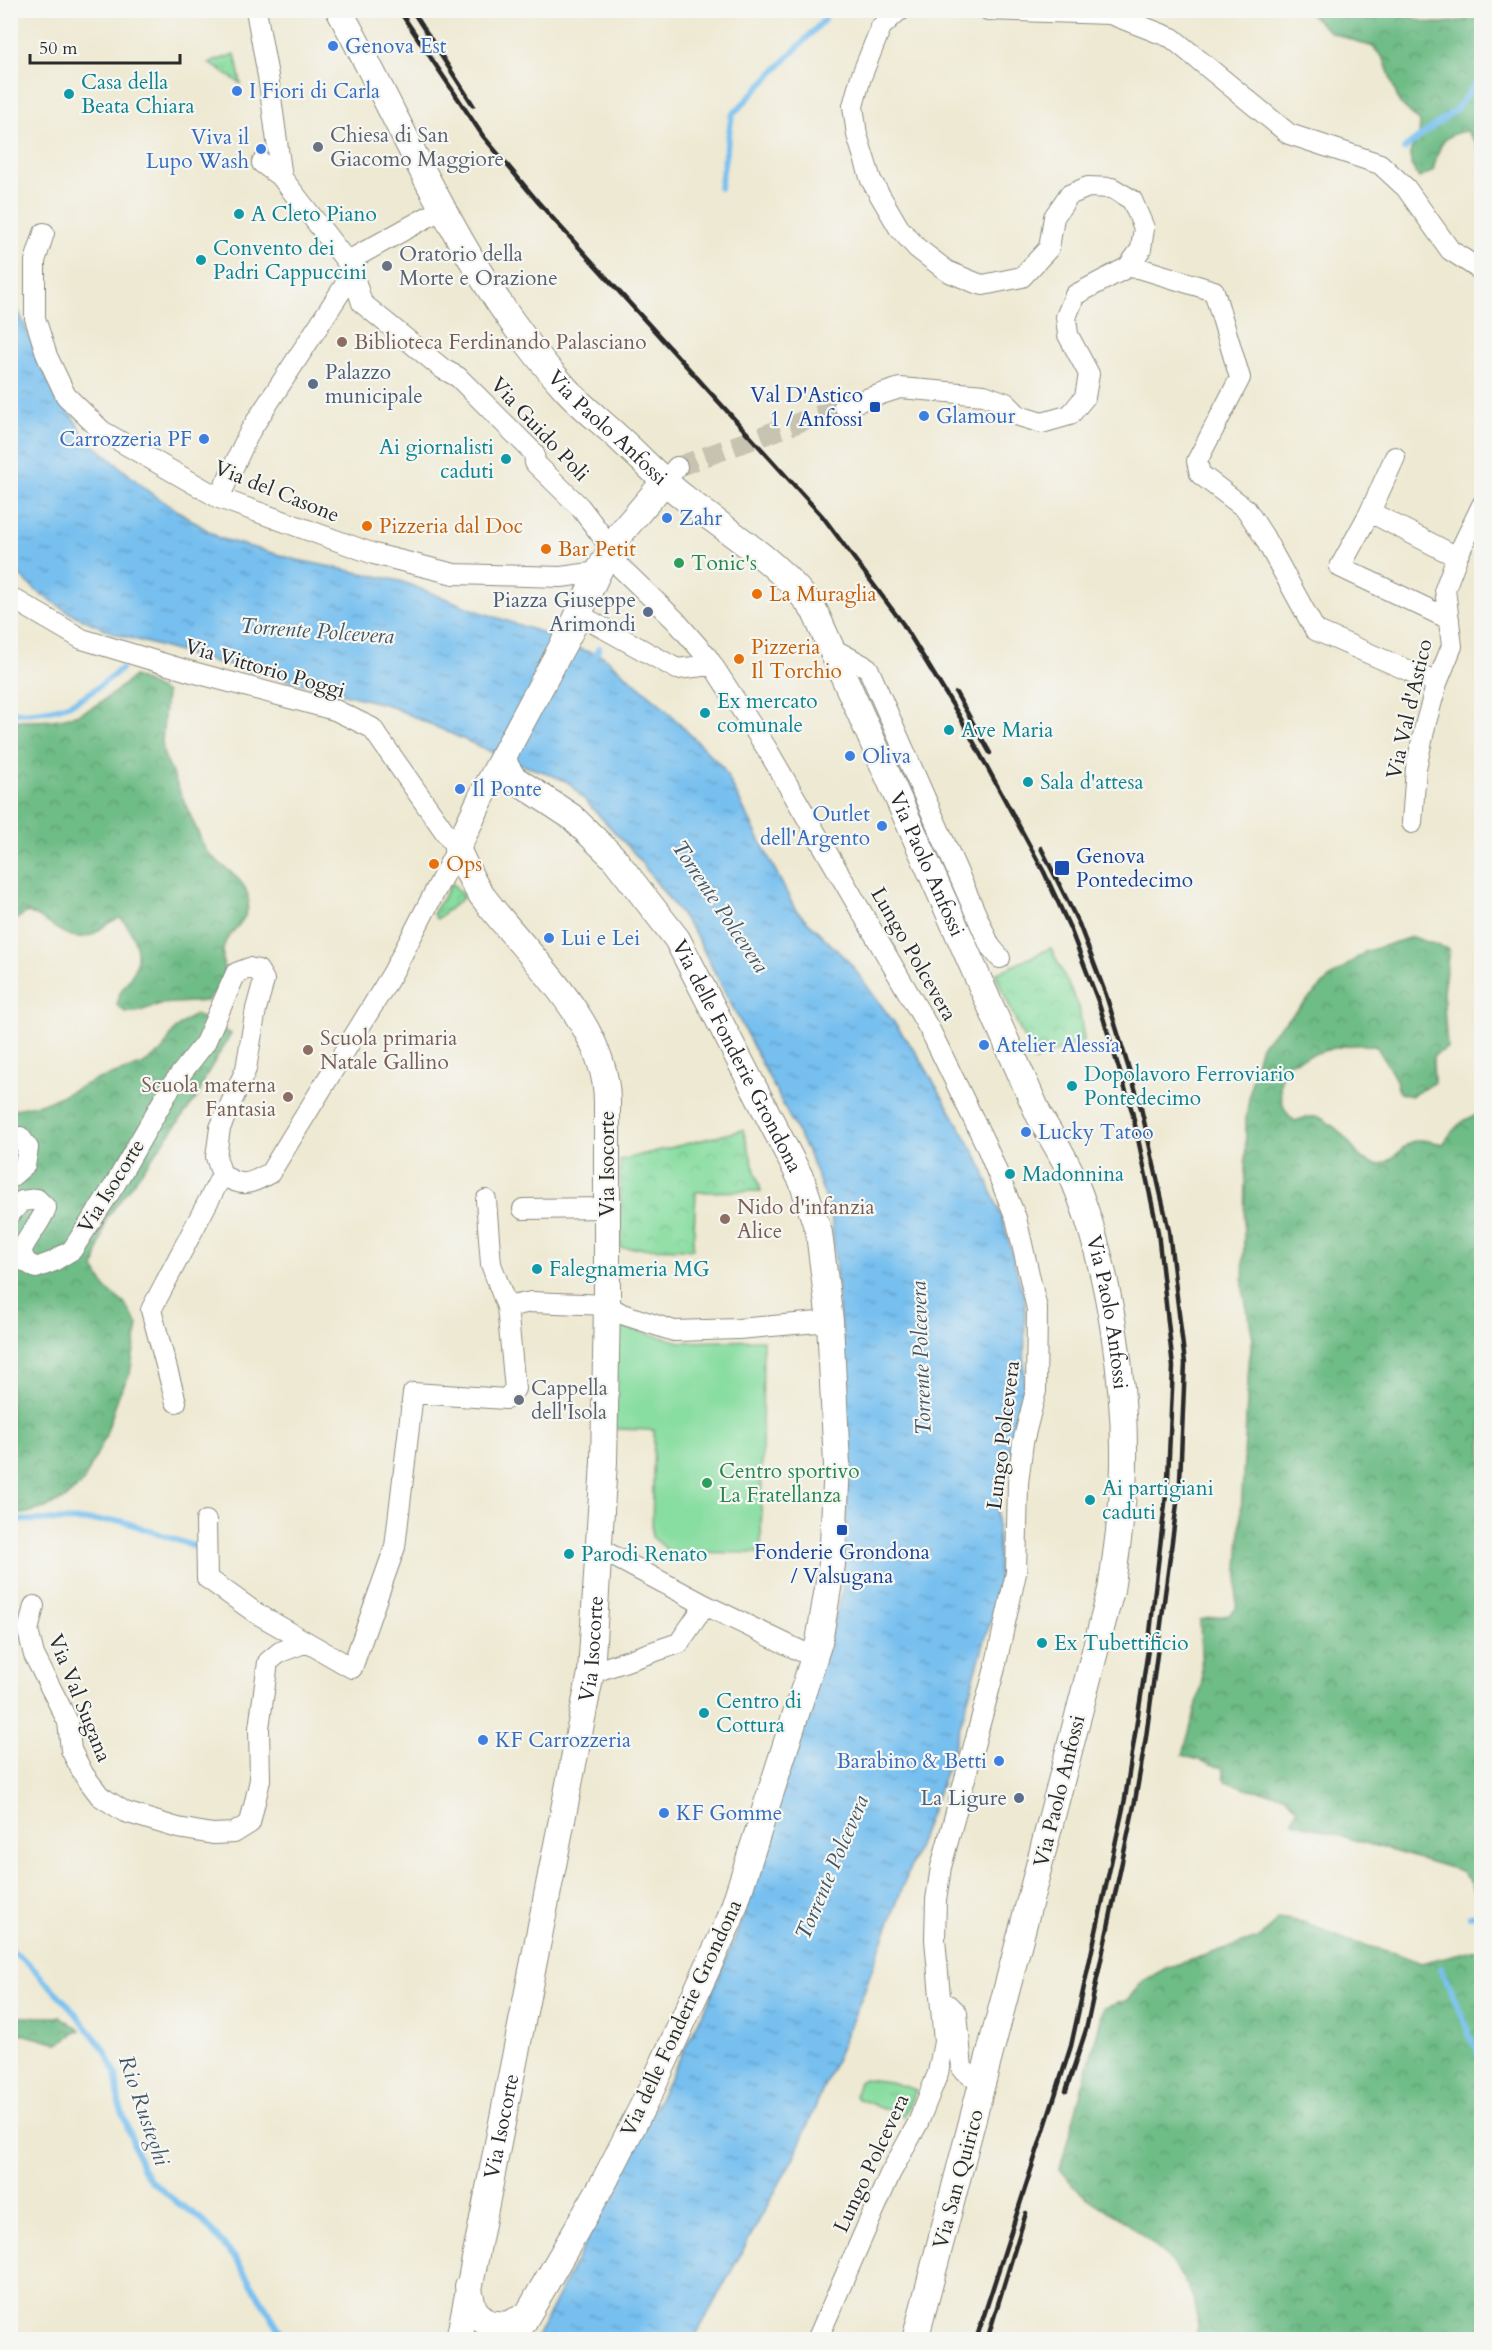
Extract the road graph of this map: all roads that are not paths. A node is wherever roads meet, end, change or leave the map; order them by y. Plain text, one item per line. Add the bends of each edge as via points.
1 (256, 10) edge
2 (339, 10) edge
3 (988, 10) edge
4 (899, 11) edge
5 (1110, 12) edge
6 (262, 163) dead end
7 (282, 178) junction
8 (441, 209) junction
9 (44, 233) dead end
10 (351, 267) junction
11 (1128, 267) junction
12 (1482, 271) edge
13 (844, 406) tunnel mouth
14 (1395, 457) dead end
15 (671, 474) junction
16 (219, 498) junction
17 (1482, 505) edge
18 (1370, 512) junction
19 (609, 553) junction
20 (1457, 557) junction
21 (10, 597) edge
22 (578, 614) junction
23 (1449, 619) junction
24 (833, 649) junction
25 (710, 661) junction
26 (1437, 682) junction
27 (508, 767) junction
28 (1412, 823) dead end
29 (457, 849) junction
30 (1000, 958) dead end
31 (10, 1139) edge
32 (222, 1175) junction
33 (10, 1178) edge
34 (486, 1200) dead end
35 (608, 1208) junction
36 (523, 1209) dead end
37 (10, 1214) edge
38 (607, 1305) junction
39 (507, 1307) junction
40 (830, 1321) junction
41 (176, 1402) dead end
42 (206, 1521) dead end
43 (600, 1549) junction
44 (705, 1605) junction
45 (33, 1606) dead end
46 (307, 1642) junction
47 (813, 1657) junction
48 (591, 1673) junction
49 (942, 2002) junction
50 (1000, 2018) joint
51 (984, 2079) junction
52 (468, 2286) junction
53 (526, 2316) junction
54 (459, 2340) edge
55 (513, 2340) edge
56 (817, 2340) edge
57 (915, 2340) edge

1 - 7 street, Via Guido Poli
2 - 8 main road, Via Paolo Anfossi
3 - 5 street
4 - 11 street via 881,27 853,106 856,135 872,180 917,248 947,272 976,284 1022,277 1049,248 1054,217 1069,195 1088,187 1112,188 1132,200 1144,228 1141,249
5 - 12 street via 1172,38 1289,134 1380,164 1406,188 1450,250
6 - 7 street
7 - 10 street, Via Guido Poli
8 - 10 street via 357,256
8 - 15 main road, Via Paolo Anfossi via 529,345 566,389
9 - 16 street, Via del Casone via 35,261 35,318 66,396 102,431
10 - 16 street via 345,285 250,431
10 - 19 street, Via Guido Poli via 362,303 443,369 458,376 495,412 534,453 535,463 580,507 602,536
11 - 13 street via 1075,295 1066,317 1068,335 1089,374 1085,397 1070,416 1041,423 1019,416 1006,403 984,395 900,388
11 - 26 street via 1214,291 1240,378 1197,461 1200,474 1246,509 1315,630
14 - 18 street
15 - 19 main road
15 - 24 main road, Via Paolo Anfossi via 801,592
16 - 19 street, Via del Casone via 374,554 454,574 561,577
17 - 20 street, Via Val d'Astico
18 - 20 street
18 - 23 street via 1340,567
19 - 22 main road
19 - 25 street
20 - 23 street, Via Val d'Astico via 1445,589
21 - 29 street, Via Vittorio Poggi via 82,639 335,710 372,728
22 - 25 street via 677,669
22 - 27 main road
23 - 26 street, Via Val d'Astico via 1452,646
24 - 30 street, Via Paolo Anfossi via 868,668 990,946
24 - 50 main road, Via Paolo Anfossi via 1034,1104 1070,1171 1097,1255 1116,1351 1124,1447 1123,1499 1114,1571
25 - 49 street, Lungo Polcevera via 767,749 931,1032 1016,1218 1037,1309 1036,1392 1023,1442 1018,1483 1016,1573 936,1900 934,1939
26 - 28 street, Via Val d'Astico via 1416,768
27 - 29 main road via 481,798
27 - 40 main road, Via delle Fonderie Grondona via 572,817 614,857 676,939 802,1181 819,1233
29 - 32 street via 392,974 270,1173 248,1184
29 - 35 main road, Via Isocorte via 482,896 586,1027 598,1053 607,1087
31 - 33 street via 20,1137 28,1148 25,1165
32 - 37 street, Via Isocorte via 216,1156 220,1128 246,1069 264,980 258,970 249,968 236,974 205,1043 172,1084 72,1250 36,1268 26,1262 21,1252 46,1208 37,1199 22,1201
32 - 41 street via 151,1310
34 - 39 street via 491,1264
35 - 36 street
35 - 38 main road, Via Isocorte
38 - 39 street via 531,1302
38 - 40 street via 674,1331
38 - 43 main road, Via Isocorte
39 - 46 street via 515,1389 506,1399 413,1393 395,1547 352,1668
40 - 47 main road, Via delle Fonderie Grondona via 837,1465 832,1564
42 - 46 street via 207,1578 256,1613
43 - 44 street
43 - 48 main road, Via Isocorte
44 - 47 street
44 - 48 street via 679,1643
45 - 46 street, Via Val Sugana via 28,1631 34,1655 68,1722 71,1750 100,1796 125,1812 213,1834 234,1833 250,1823 260,1780 259,1728 268,1662 280,1652
47 - 53 main road, Via delle Fonderie Grondona via 730,1919 605,2180
48 - 52 main road, Via Isocorte
49 - 51 street, Lungo Polcevera via 957,2013 962,2069
49 - 56 street, Lungo Polcevera via 944,2042 938,2073
50 - 51 main road, Via San Quirico
51 - 57 main road, Via San Quirico
52 - 53 main road via 474,2310 487,2323 506,2325
52 - 54 main road, Via Isocorte
53 - 55 main road, Via delle Fonderie Grondona

